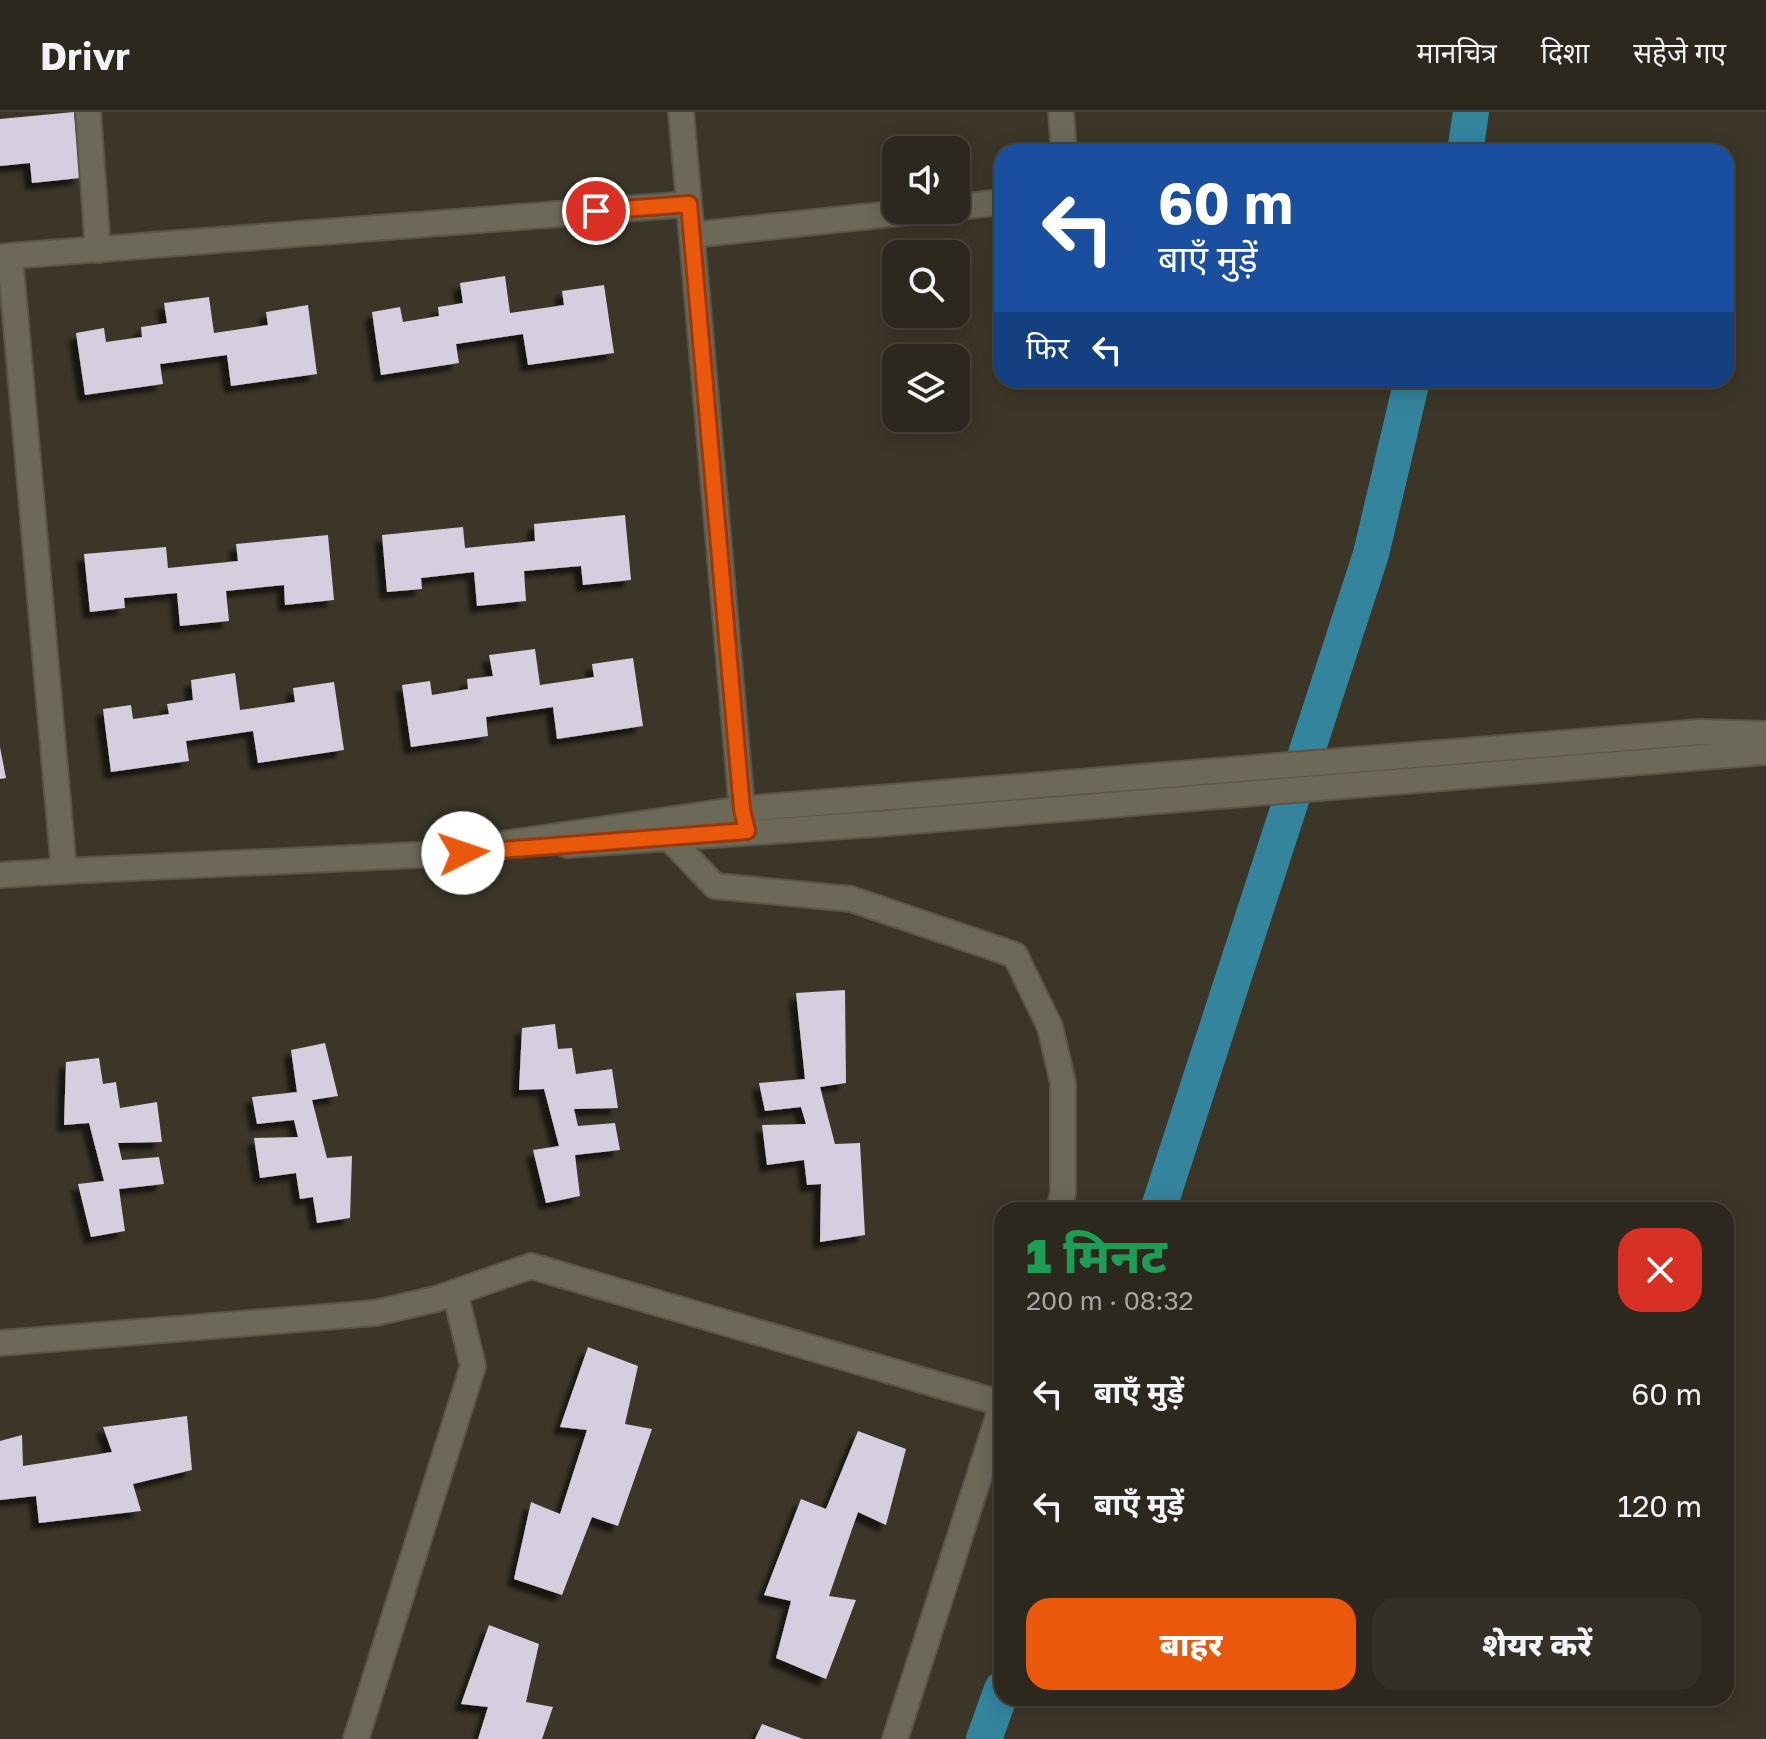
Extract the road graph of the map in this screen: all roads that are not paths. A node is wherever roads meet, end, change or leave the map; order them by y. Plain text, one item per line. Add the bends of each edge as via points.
1 (88, 112) edge
2 (681, 112) edge
3 (1061, 112) edge
4 (1063, 144) edge
5 (994, 203) edge
6 (689, 204) junction
7 (970, 205) edge
8 (882, 215) edge
9 (692, 235) junction
10 (98, 250) junction
11 (5, 257) edge
12 (1766, 734) edge
13 (1766, 752) edge
14 (744, 820) junction
15 (668, 837) junction
16 (441, 853) junction
17 (64, 871) junction
18 (0, 875) edge
19 (1061, 1202) edge
20 (455, 1292) junction
21 (0, 1343) edge
22 (994, 1401) edge
23 (994, 1409) edge
24 (356, 1739) edge
25 (895, 1739) edge

1 - 10 street
2 - 6 street
3 - 4 street
5 - 7 street
6 - 9 street
6 - 10 street
8 - 9 street
9 - 14 street
10 - 11 street
11 - 17 street
12 - 14 street via 1701,732 1247,769
13 - 14 street via 875,824
14 - 15 street
14 - 16 street
15 - 16 street
15 - 19 street via 715,886 851,899 1015,955 1050,1027 1063,1083
16 - 17 street
17 - 18 street
20 - 21 street via 375,1313
20 - 22 street via 531,1266
20 - 24 street via 473,1366
23 - 25 street

